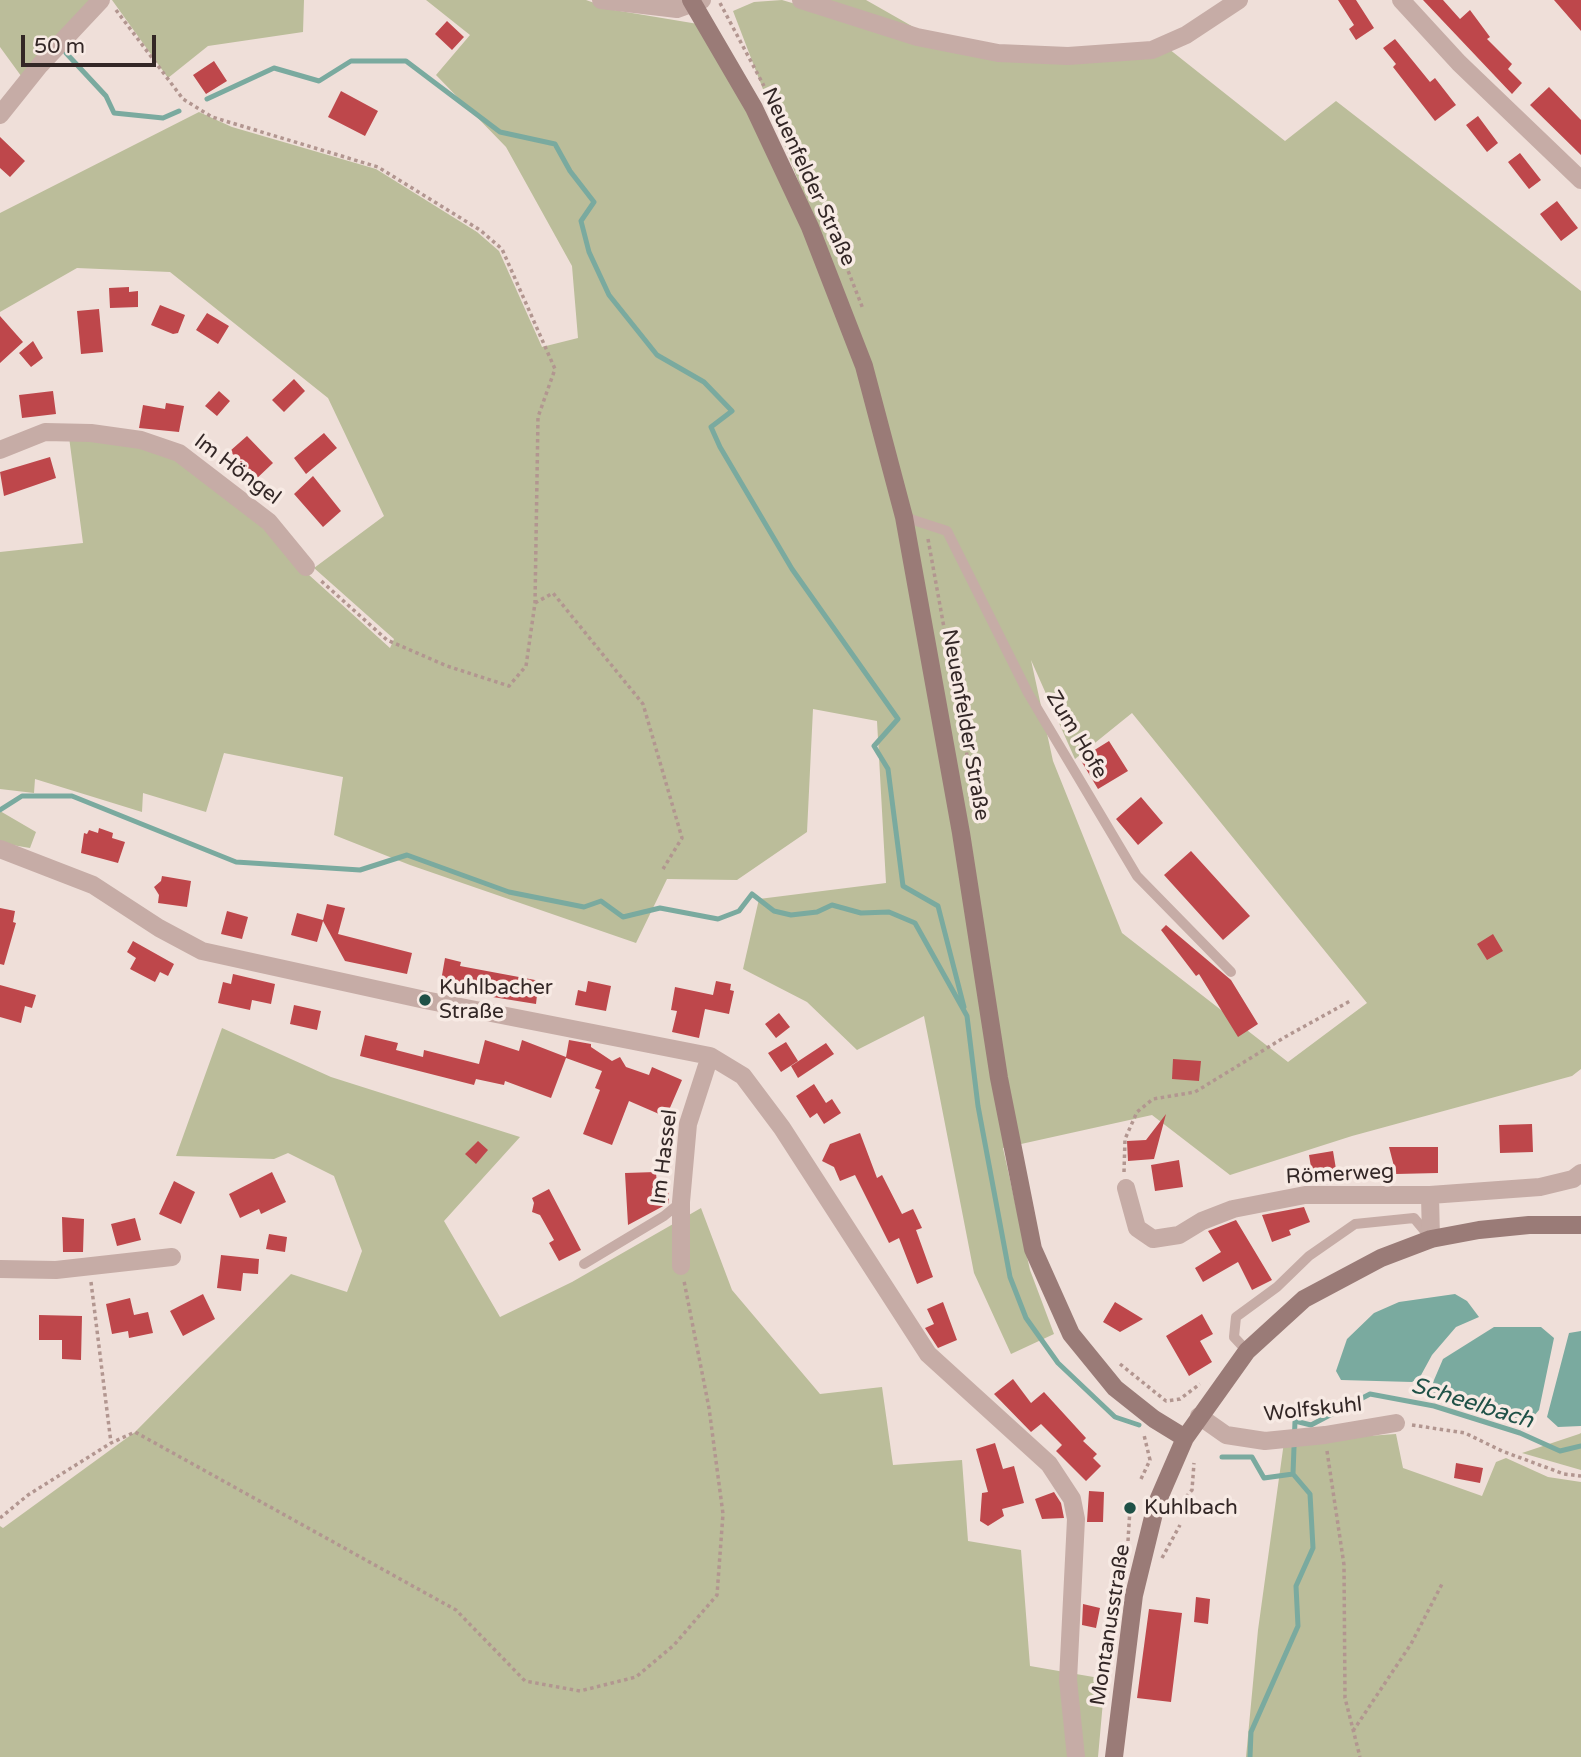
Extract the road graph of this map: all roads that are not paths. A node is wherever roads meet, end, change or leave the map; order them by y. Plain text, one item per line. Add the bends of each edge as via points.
1 (101, 0) edge
2 (601, 0) edge
3 (801, 0) edge
4 (1401, 0) edge
5 (696, 1) edge
6 (1225, 4) edge
7 (0, 115) edge
8 (1581, 180) edge
9 (0, 450) edge
10 (904, 517) junction
11 (306, 567) road end
12 (0, 849) edge
13 (1231, 972) dead end
14 (709, 1056) junction
15 (1581, 1172) edge
16 (1126, 1188) road end
17 (1430, 1195) junction
18 (681, 1202) junction
19 (1581, 1225) edge
20 (1431, 1240) junction
21 (172, 1257) dead end
22 (584, 1264) dead end
23 (681, 1266) road end
24 (0, 1269) edge
25 (1247, 1351) junction
26 (1199, 1416) junction
27 (1396, 1423) road end
28 (1185, 1438) junction
29 (1076, 1757) edge
30 (1114, 1757) edge

1 - 7 street
2 - 5 street via 677,9
3 - 6 street via 917,37 998,53 1068,56 1152,50 1186,35
4 - 8 street via 1468,73
5 - 10 main road, Neuenfelder Straße via 754,108 810,227 864,366
9 - 11 street, Im Höngel via 45,432 141,440 179,453 269,522
10 - 13 lane, Zum Hofe via 947,531 1028,693 1137,876
10 - 28 main road, Neuenfelder Straße via 999,1078 1033,1250 1071,1334 1115,1388
12 - 14 street via 93,884 202,951
14 - 18 street, Im Hassel via 688,1124
14 - 29 street via 743,1076 782,1128 928,1354 1049,1464 1072,1499 1076,1519 1068,1680
15 - 17 street, Römerweg via 1573,1179 1539,1186
16 - 17 street, Römerweg via 1137,1228 1153,1239 1179,1235 1233,1209 1305,1195
17 - 20 street
18 - 22 lane
18 - 23 street, Im Hassel
19 - 20 main road, Montanusstraße via 1504,1227
20 - 25 main road, Montanusstraße via 1381,1258 1304,1299
20 - 25 lane via 1414,1218 1355,1224 1236,1317 1234,1337
21 - 24 street via 56,1270
25 - 26 main road, Montanusstraße
26 - 27 street, Wolfskuhl via 1226,1435 1265,1441
26 - 28 main road, Montanusstraße
28 - 30 main road, Montanusstraße via 1156,1505 1140,1564

